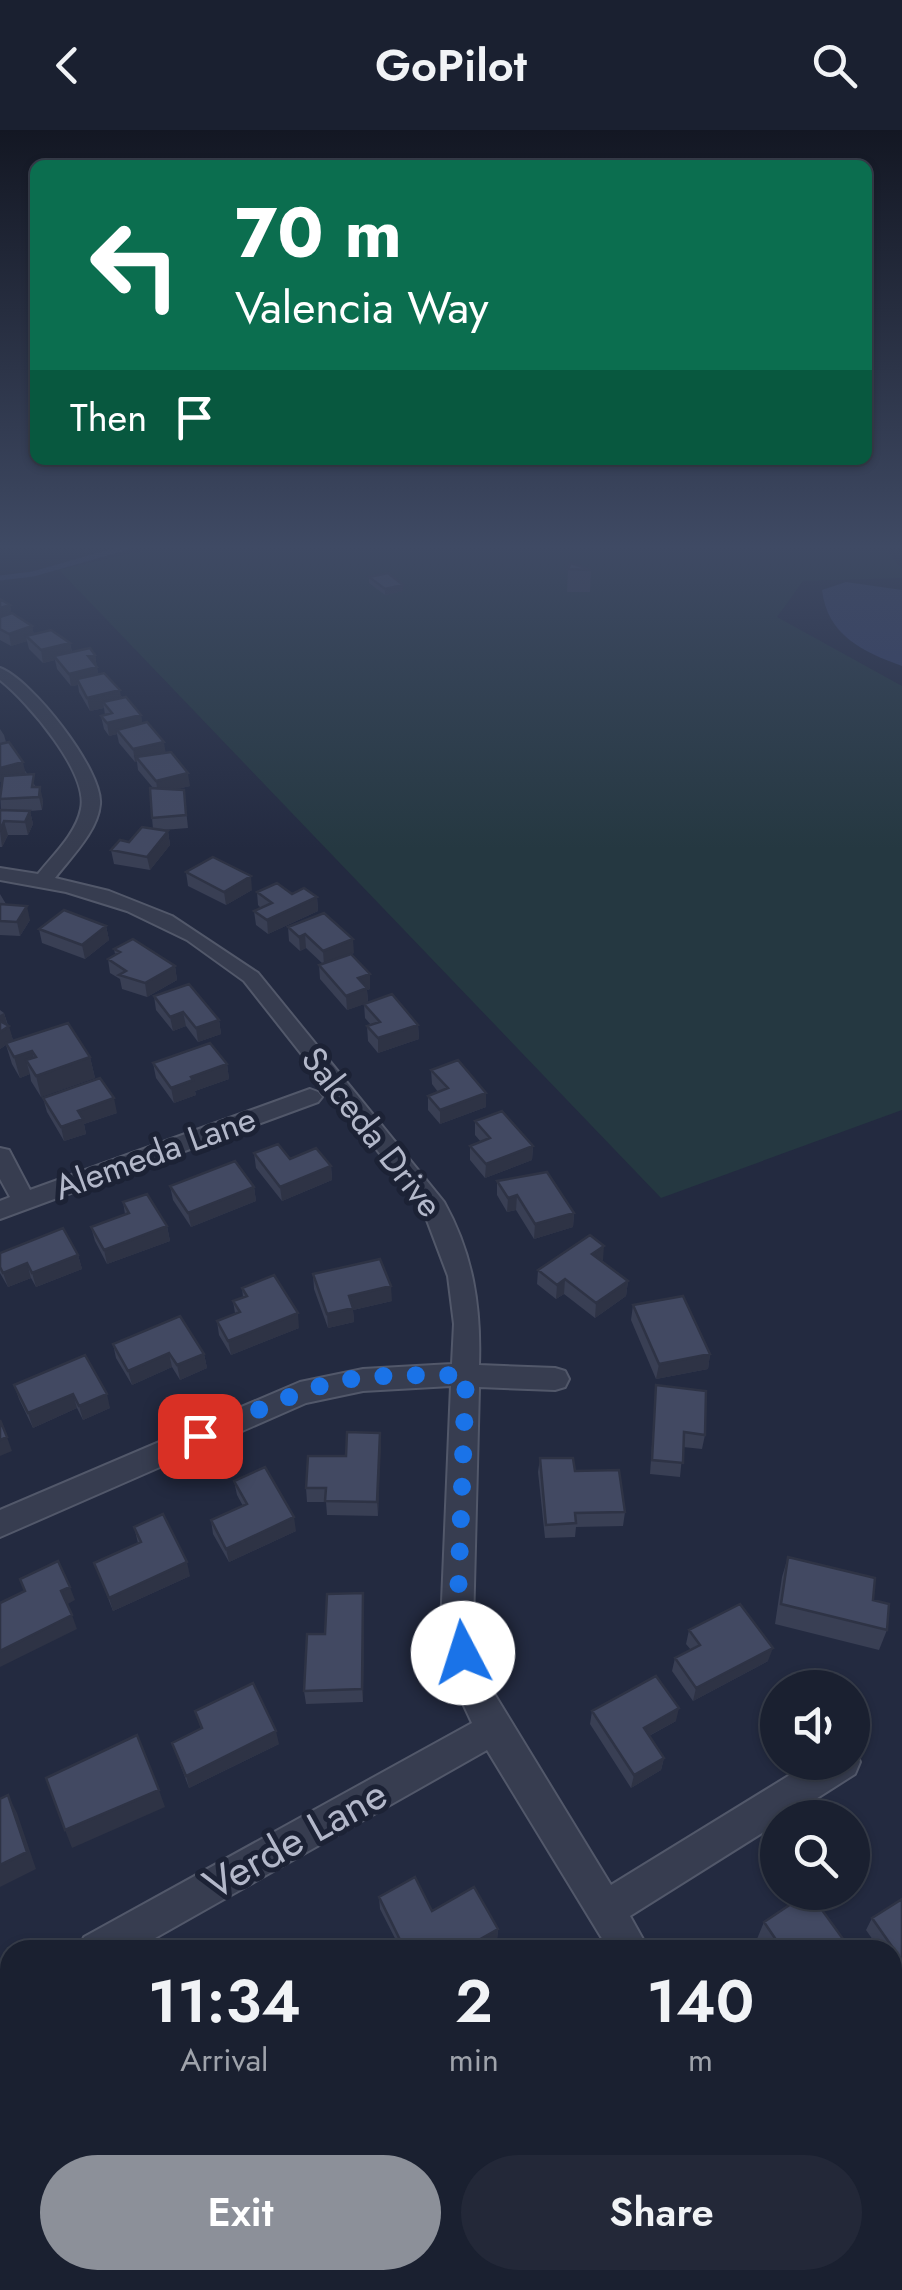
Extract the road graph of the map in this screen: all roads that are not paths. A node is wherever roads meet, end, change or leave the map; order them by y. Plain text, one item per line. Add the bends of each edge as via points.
1 (0, 673) edge
2 (0, 874) edge
3 (44, 880) junction
4 (310, 1097) dead end
5 (0, 1156) edge
6 (24, 1201) junction
7 (0, 1210) edge
8 (466, 1375) junction
9 (555, 1379) dead end
10 (0, 1524) edge
11 (492, 1729) junction
12 (814, 1780) edge
13 (606, 1910) junction
14 (116, 1940) edge
15 (624, 1940) edge

1 - 3 street via 20,687 92,784 90,816
2 - 3 street, Salceda Drive
3 - 8 street, Salceda Drive via 172,921 251,977 448,1230 465,1291
4 - 6 street, Alemeda Lane
5 - 6 street
6 - 7 street, Alemeda Lane
8 - 9 street
8 - 10 street via 374,1376 300,1393
8 - 11 street, Salceda Drive via 457,1626 468,1680
11 - 13 street, Salceda Drive
11 - 14 street, Verde Lane
12 - 13 street
13 - 15 street, Salceda Drive

